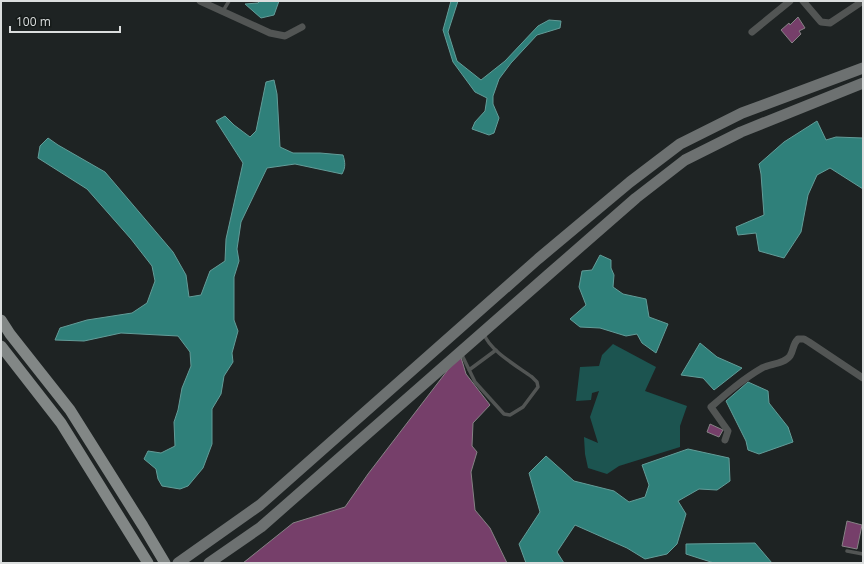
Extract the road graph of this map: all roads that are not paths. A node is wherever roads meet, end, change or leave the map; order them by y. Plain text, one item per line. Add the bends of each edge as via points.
1 (200, 1) edge
2 (229, 1) edge
3 (790, 1) edge
4 (803, 1) edge
5 (863, 1) edge
6 (222, 12) junction
7 (302, 27) dead end
8 (752, 32) dead end
9 (863, 68) edge
10 (863, 82) edge
11 (538, 259) junction
12 (548, 274) junction
13 (1, 320) edge
14 (483, 332) junction
15 (1, 346) edge
16 (496, 350) junction
17 (460, 352) junction
18 (470, 370) junction
19 (863, 378) edge
20 (725, 440) dead end
21 (847, 551) dead end
22 (863, 554) edge
23 (148, 563) edge
24 (165, 563) edge
25 (178, 563) edge
26 (209, 563) edge

1 - 6 street
2 - 6 lane
3 - 8 street
4 - 5 street via 821,22 830,23
6 - 7 street via 270,33 285,36
9 - 11 main road via 742,113 680,144
10 - 12 main road via 742,132 685,160 636,198
11 - 12 main road
11 - 25 main road via 260,505
12 - 14 main road
13 - 24 main road via 70,410
14 - 16 lane via 486,340
14 - 17 main road
15 - 23 main road via 62,423
16 - 18 lane
16 - 18 lane via 537,382 538,387 524,406 510,415 504,414 475,382
17 - 18 lane
17 - 26 main road via 261,527
19 - 20 street via 809,342 798,339 790,356 742,381 711,407 728,431
21 - 22 lane

